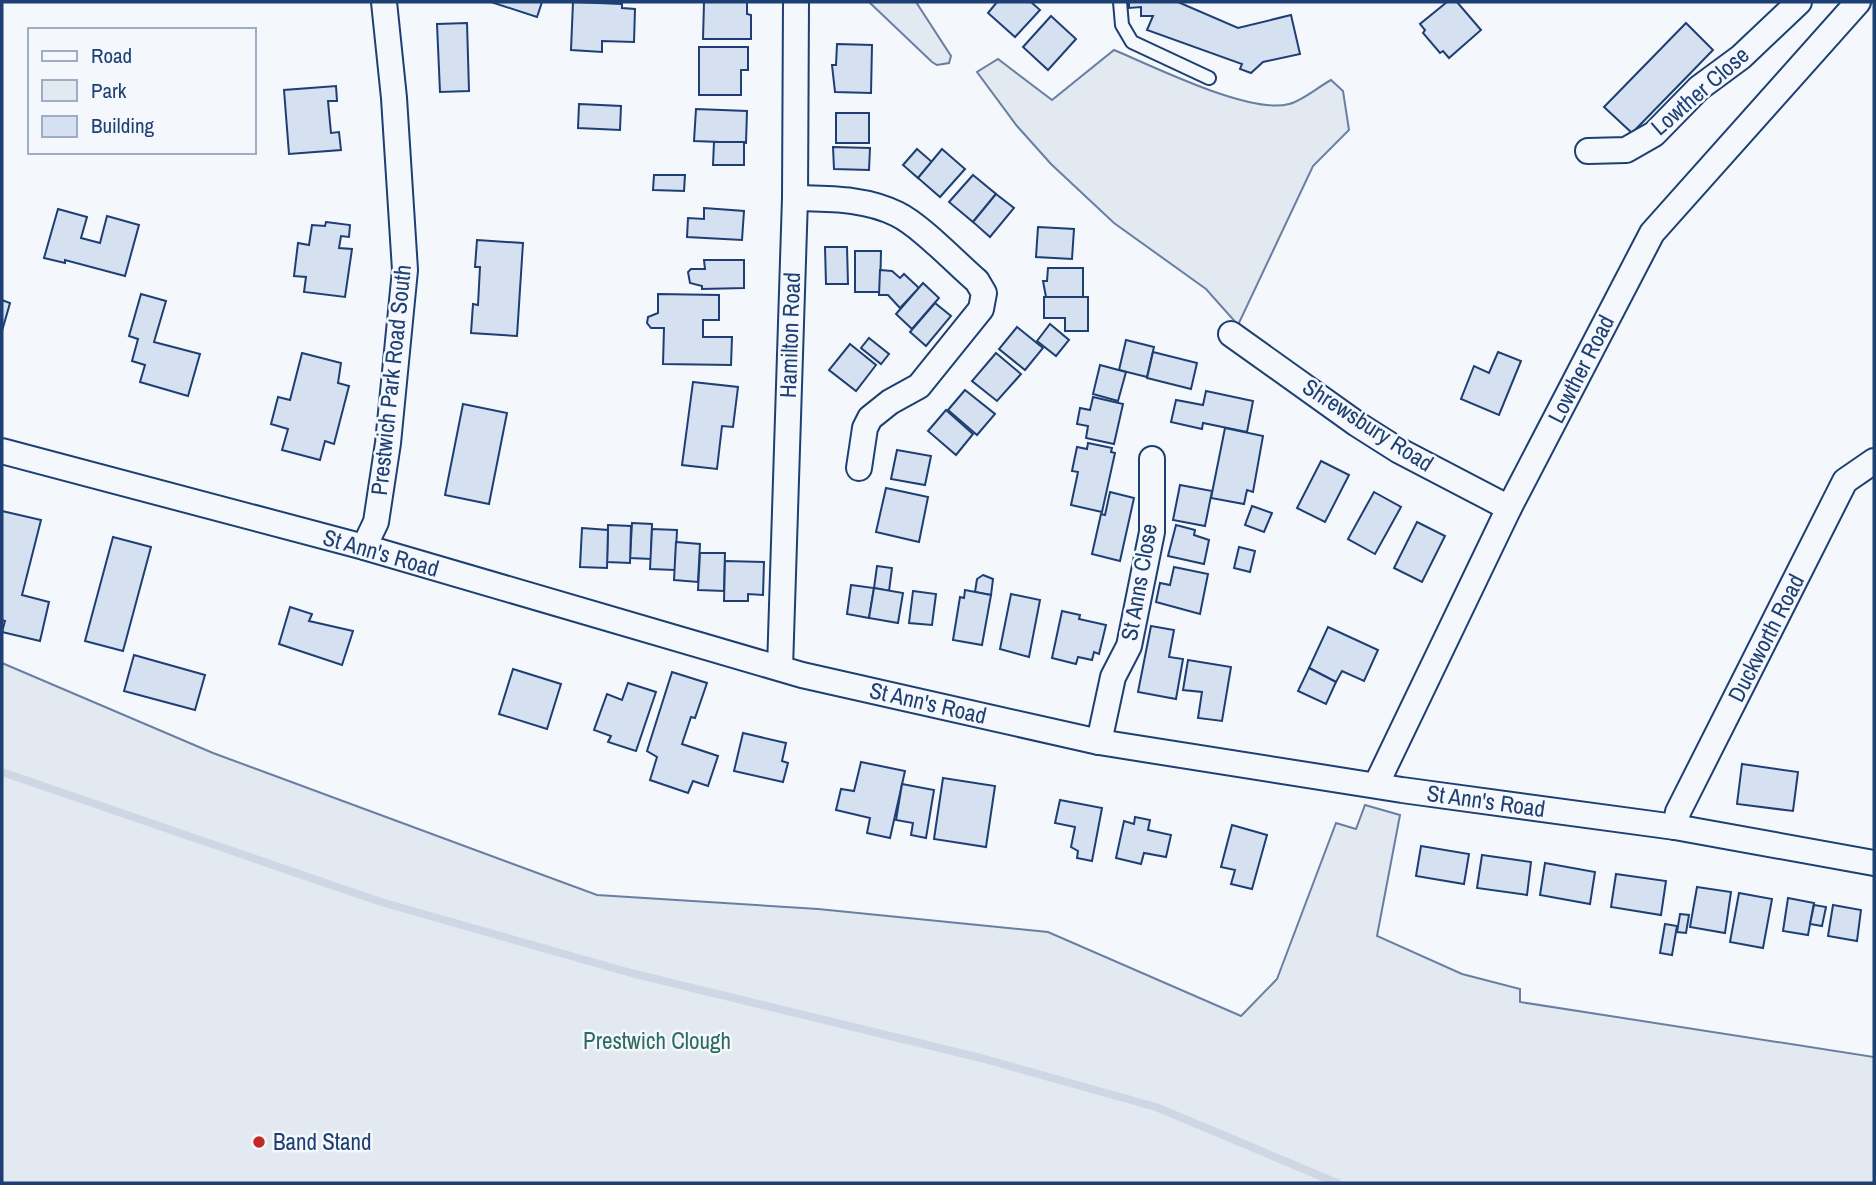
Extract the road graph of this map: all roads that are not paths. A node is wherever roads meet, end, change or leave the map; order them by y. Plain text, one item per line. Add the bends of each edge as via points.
1 (384, 2) edge
2 (796, 2) edge
3 (1120, 2) edge
4 (1799, 2) edge
5 (1858, 2) edge
6 (1209, 78) dead end
7 (1588, 151) dead end
8 (795, 198) junction
9 (1231, 334) dead end
10 (2, 451) edge
11 (1152, 459) dead end
12 (1874, 461) edge
13 (859, 468) dead end
14 (1509, 508) junction
15 (364, 547) junction
16 (780, 668) junction
17 (1099, 742) junction
18 (1376, 785) junction
19 (1675, 827) junction
20 (1874, 863) edge

1 - 15 street, Prestwich Park Road South via 405,270 388,443 376,522
2 - 8 street, Hamilton Road
3 - 6 lane via 1122,25 1132,42
4 - 7 street, Lowther Close via 1741,57 1699,88 1654,134 1626,150
5 - 14 street, Lowther Road via 1652,233
8 - 13 street via 843,199 900,215 977,281 984,293 981,309 919,386 870,418
8 - 16 street, Hamilton Road
9 - 14 street, Shrewsbury Road via 1398,450
10 - 15 street, St Ann's Road
11 - 17 street, St Anns Close via 1152,532 1129,646 1113,677
12 - 19 street, Duckworth Road via 1846,481 1678,812
14 - 18 street, Lowther Road
15 - 16 street, St Ann's Road
16 - 17 street, St Ann's Road
17 - 18 street, St Ann's Road
18 - 19 street, St Ann's Road
19 - 20 street, St Ann's Road

